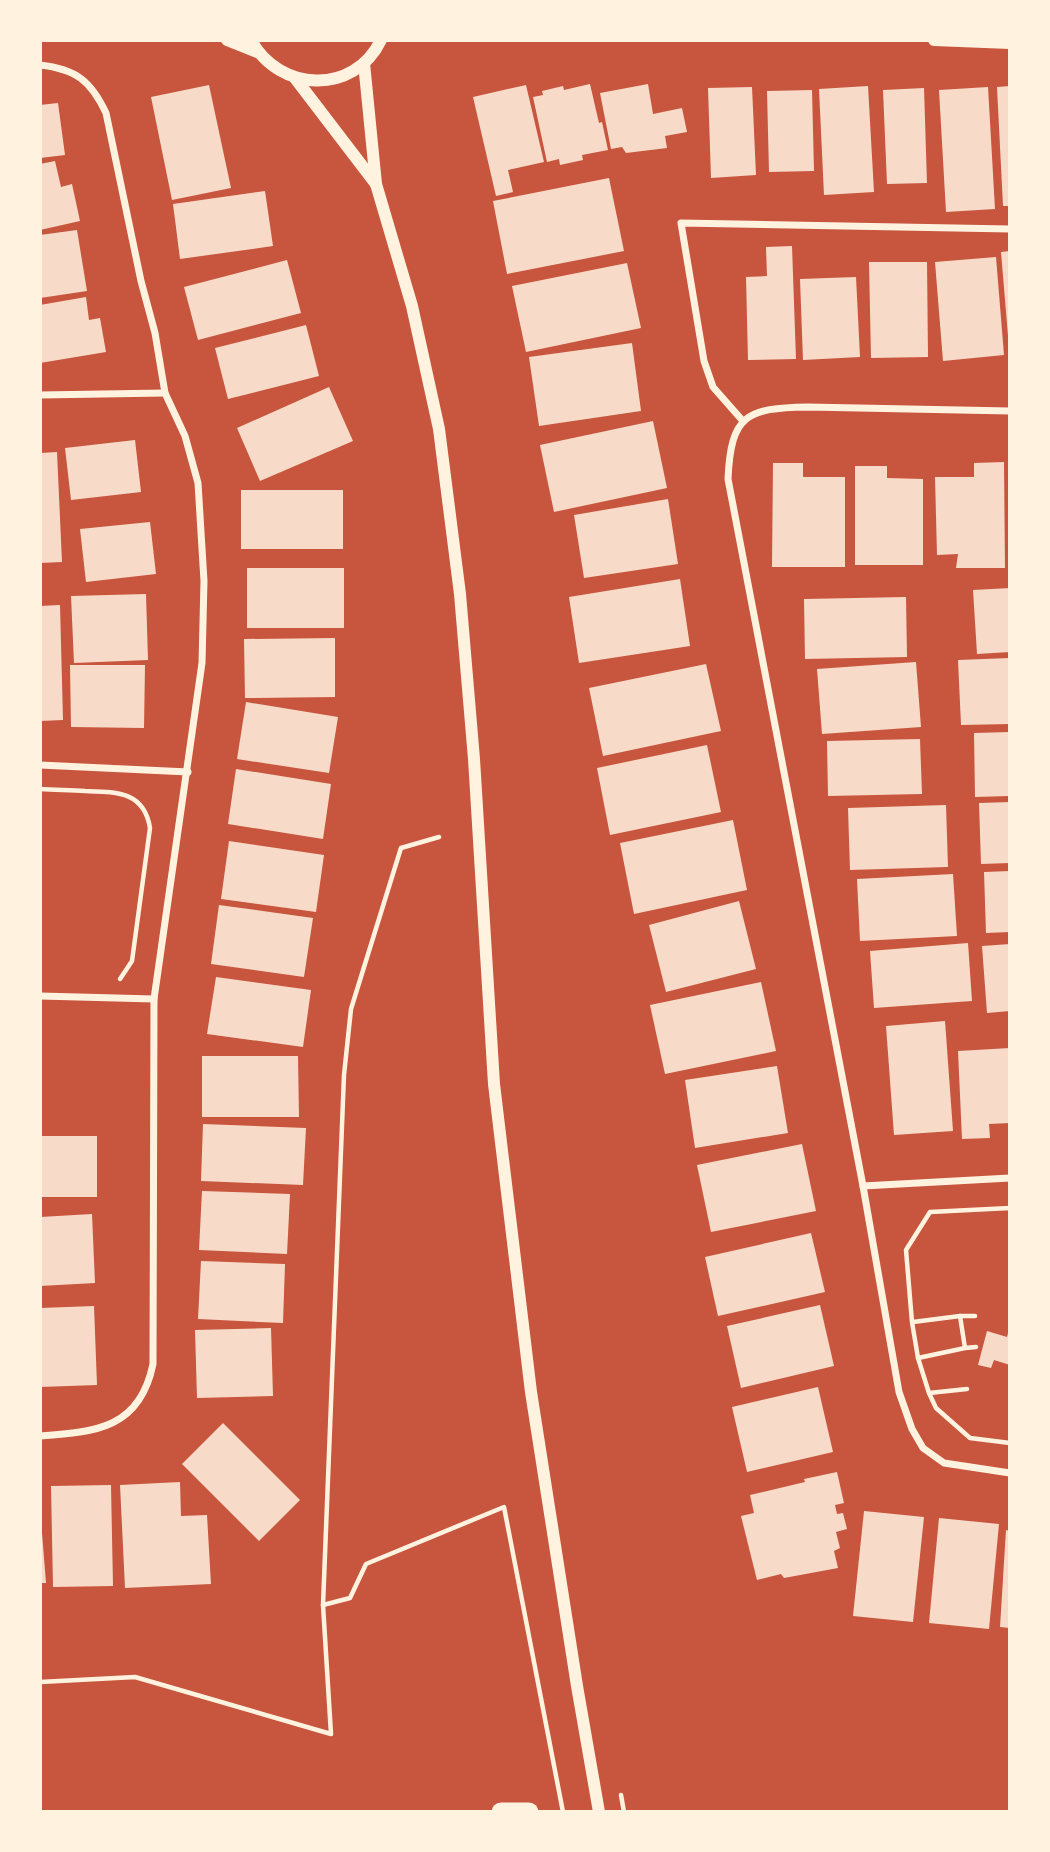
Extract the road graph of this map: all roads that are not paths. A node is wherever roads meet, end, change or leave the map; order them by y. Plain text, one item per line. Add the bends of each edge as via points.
1 (227, 40) edge
2 (934, 40) edge
3 (383, 41) edge
4 (1010, 43) edge
5 (254, 46) edge
6 (364, 64) junction
7 (40, 65) edge
8 (295, 78) junction
9 (376, 184) junction
10 (1010, 229) edge
11 (165, 393) junction
12 (40, 395) edge
13 (1010, 411) edge
14 (742, 420) junction
15 (40, 765) edge
16 (188, 772) junction
17 (40, 996) edge
18 (154, 999) junction
19 (1010, 1178) edge
20 (863, 1186) junction
21 (40, 1436) edge
22 (1010, 1473) edge
23 (501, 1812) edge
24 (529, 1812) edge
25 (599, 1812) edge

1 - 5 street
2 - 4 street
3 - 6 street
5 - 8 street via 268,64
6 - 8 street via 331,80
6 - 9 street
7 - 11 street via 80,76 106,113
8 - 9 street
9 - 25 street via 412,306 439,429 473,746 494,1084 531,1392
10 - 14 street via 681,223 704,361 713,387
11 - 12 street
11 - 16 street via 185,436 198,483 204,582 202,663
13 - 14 street via 783,408
14 - 20 street via 729,455 728,479
15 - 16 street
16 - 18 street
17 - 18 street
18 - 21 street via 153,1364 149,1384 132,1411 105,1425 84,1433
19 - 20 street
20 - 22 street via 899,1392 912,1429 923,1448 944,1463
23 - 24 highway

